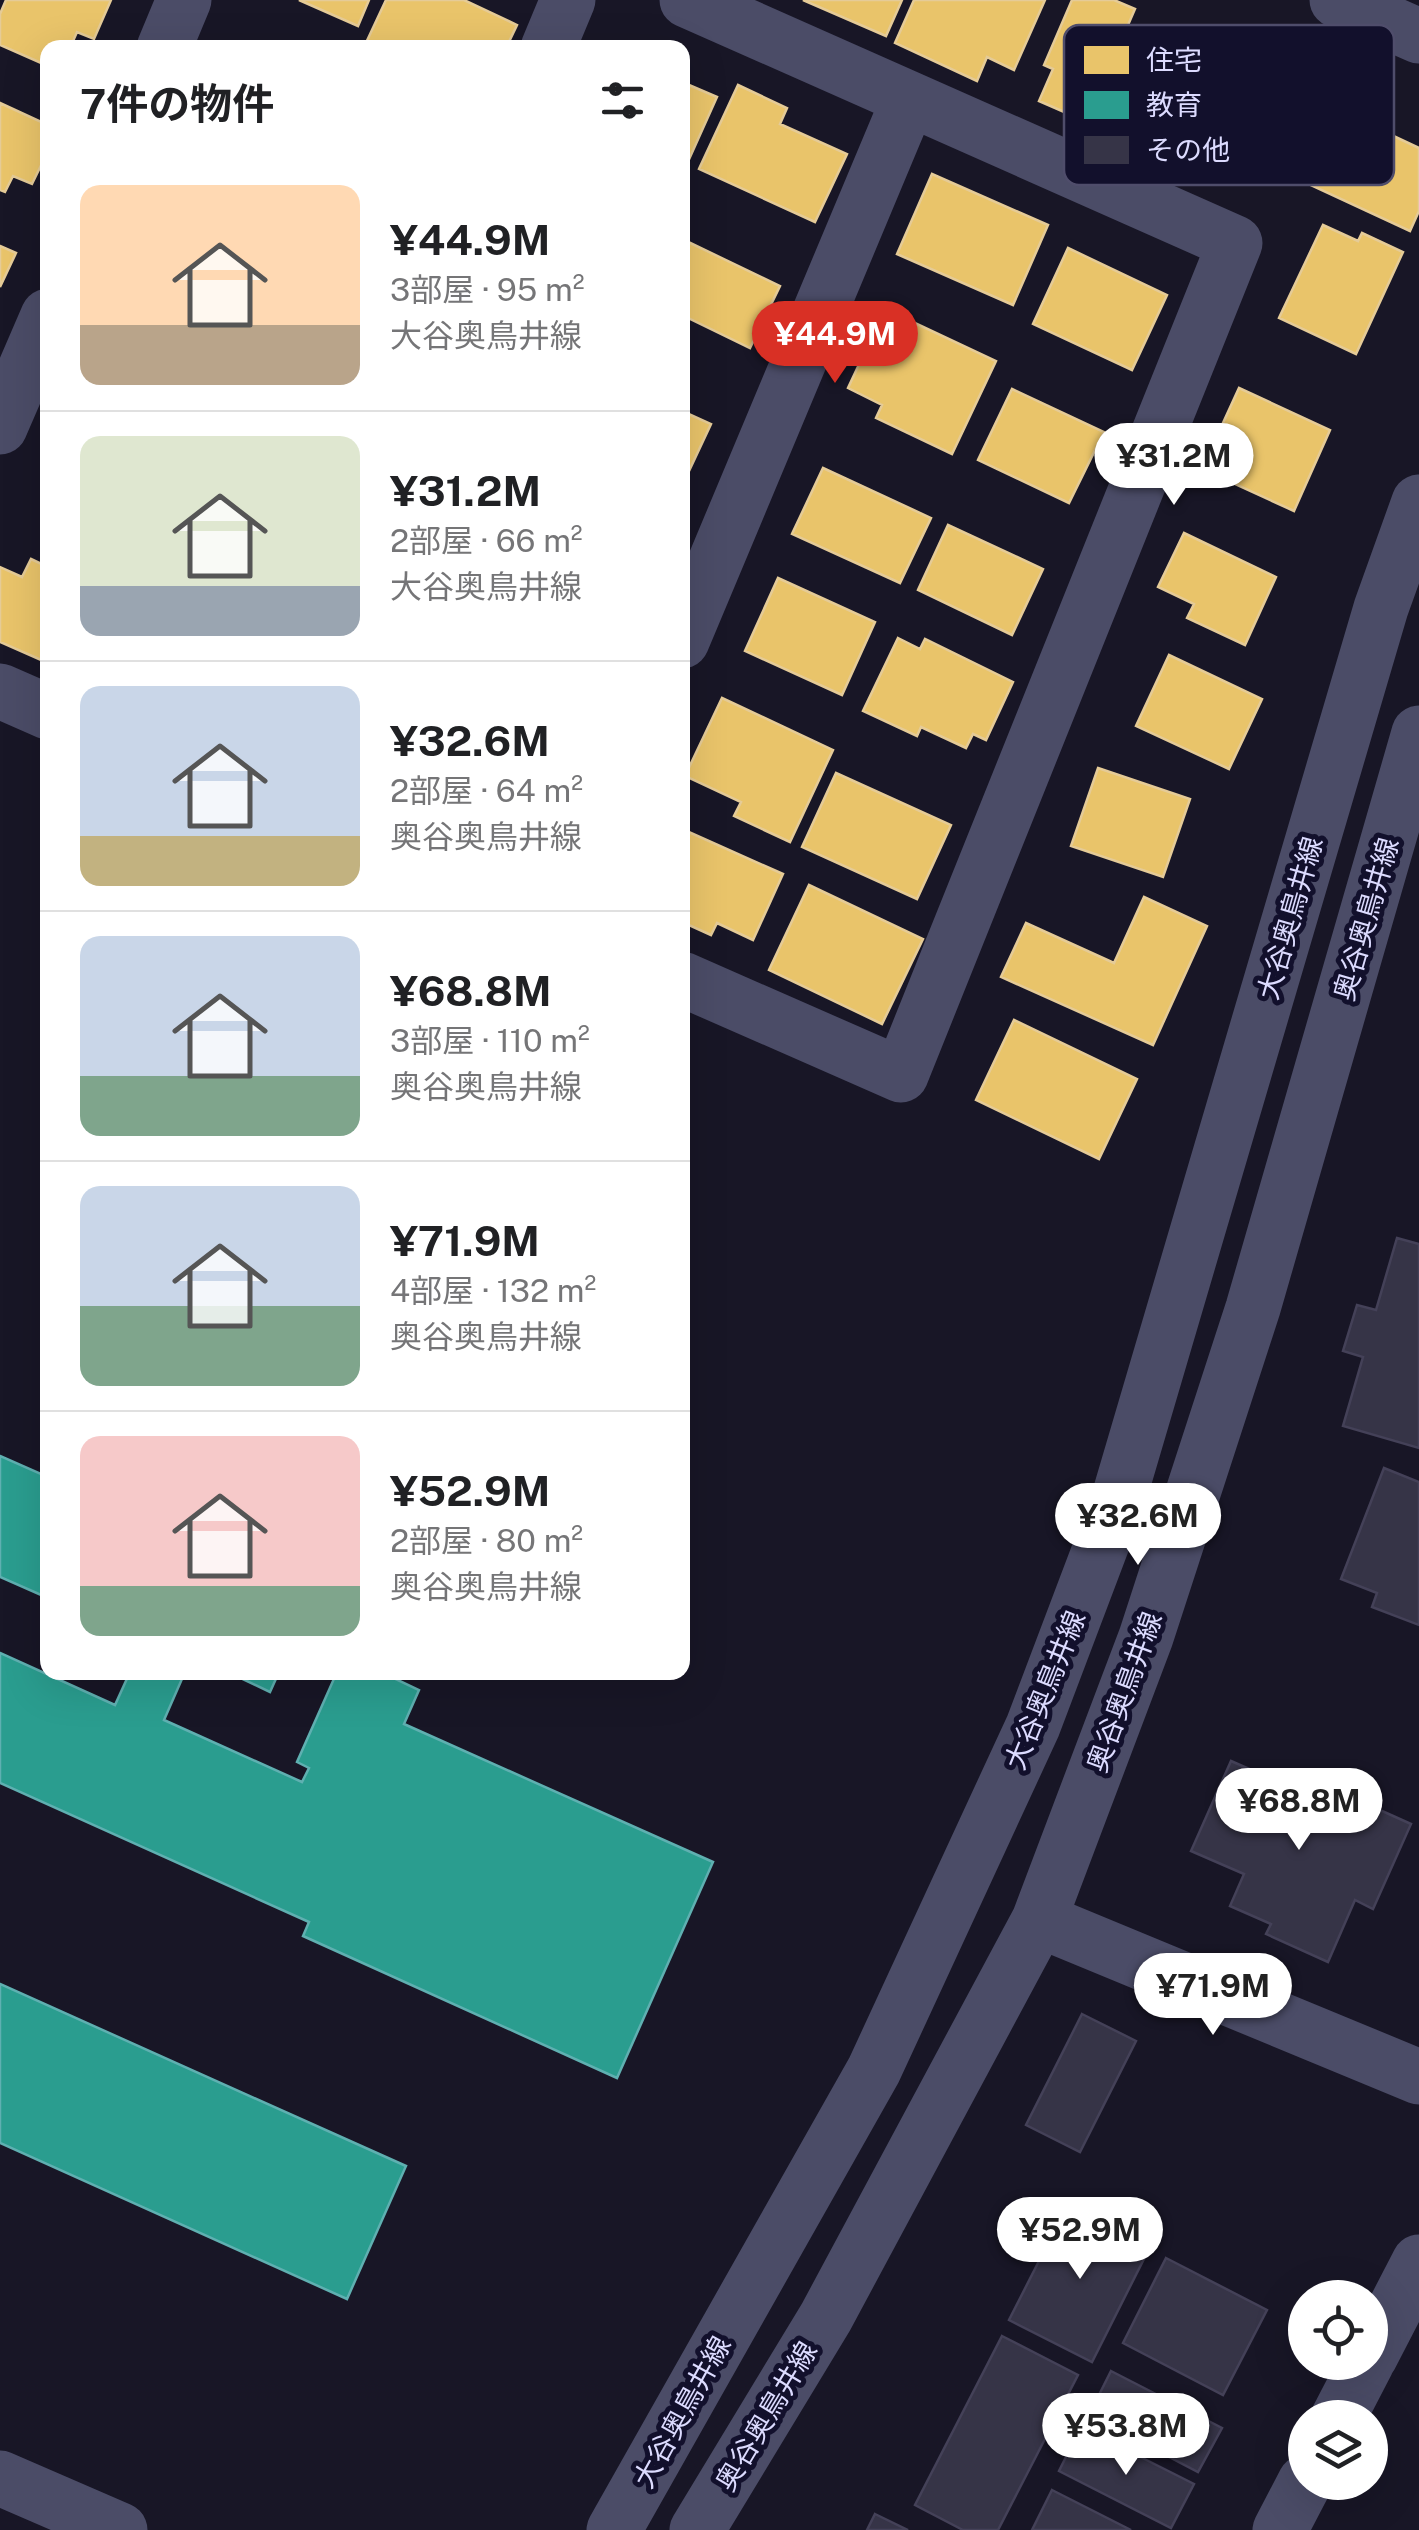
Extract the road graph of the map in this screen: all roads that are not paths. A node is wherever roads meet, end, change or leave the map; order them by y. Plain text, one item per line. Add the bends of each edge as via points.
1 (184, 0) edge
2 (568, 0) edge
3 (687, 0) edge
4 (1337, 0) edge
5 (1394, 25) edge
6 (1394, 25) edge
7 (1419, 36) edge
8 (167, 40) edge
9 (551, 40) edge
10 (909, 99) junction
11 (1064, 167) edge
12 (1104, 185) edge
13 (40, 334) edge
14 (0, 426) edge
15 (1419, 502) edge
16 (690, 622) edge
17 (0, 691) edge
18 (40, 708) edge
19 (1419, 733) edge
20 (690, 983) edge
21 (1039, 1920) junction
22 (1419, 2077) edge
23 (1419, 2262) edge
24 (1388, 2322) edge
25 (0, 2478) edge
26 (120, 2530) edge
27 (614, 2530) edge
28 (697, 2530) edge

1 - 8 street
2 - 9 street
3 - 10 street
4 - 6 street
5 - 7 street
10 - 11 street
10 - 16 street
12 - 20 street via 1236,243 900,1075
13 - 14 street
15 - 27 street, 大谷奥鳥井線 via 1375,627 1117,1504 1034,1726 874,2070
17 - 18 street
19 - 21 street, 奥谷奥鳥井線 via 1248,1326 1146,1637
21 - 22 street
21 - 28 street, 奥谷奥鳥井線 via 826,2317
23 - 24 street
25 - 26 street

